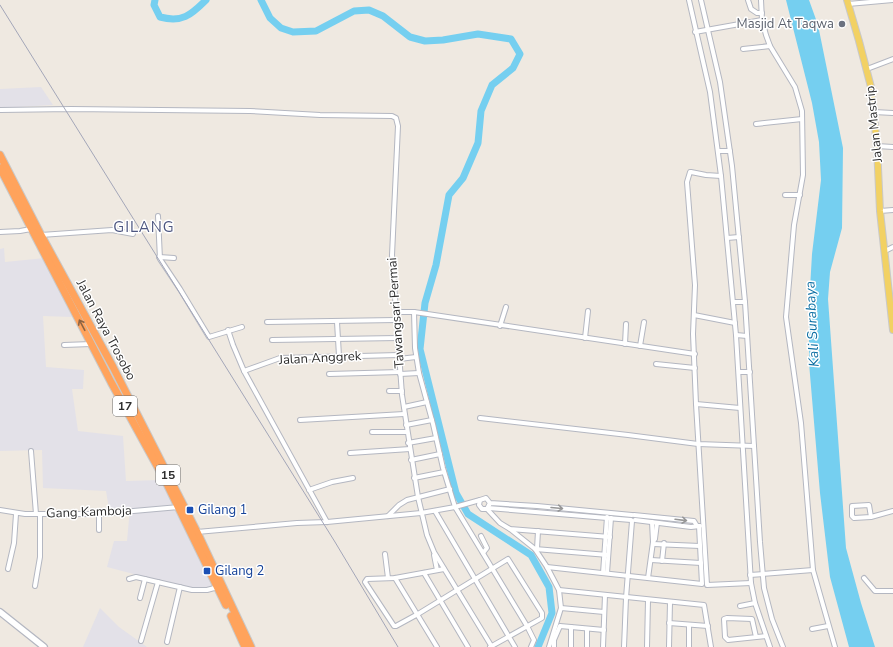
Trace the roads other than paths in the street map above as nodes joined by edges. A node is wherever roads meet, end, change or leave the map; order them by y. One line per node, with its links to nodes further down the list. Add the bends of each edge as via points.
1 (689, 0): 10 (street)
2 (701, 0): 9 (street)
3 (748, 0): 7 (street, via 751,9)
4 (761, 0): 7 (street)
5 (893, 0): 6 (street)
6 (848, 2): 14 (main road, Jalan Mastrip)
7 (762, 13): 8 (street)
8 (762, 20): 9 (street); 11 (street)
9 (707, 29): 10 (street); 23 (street, via 720,82)
10 (697, 32): 22 (street)
11 (770, 46): 12 (street); 18 (street, via 795,87 801,105)
12 (743, 49)
13 (893, 59): 14 (street)
14 (867, 70): 16 (main road, Jalan Mastrip)
15 (0, 110): 46 (street, Tawangsari Permai, via 250,110 396,118 398,126 392,254)
16 (874, 112): 17 (street); 20 (main road, Jalan Mastrip)
17 (893, 114)
18 (802, 119): 19 (street); 28 (street, via 803,170)
19 (756, 124)
20 (877, 146): 21 (street); 30 (main road, Jalan Mastrip)
21 (893, 146)
22 (719, 151): 23 (street); 26 (street)
23 (729, 151): 36 (street)
24 (0, 155): 35 (highway, Jalan Raya Trosobo / 17)
25 (0, 168): 32 (highway, Jalan Raya Trosobo / 17)
26 (721, 176): 37 (street); 48 (street, via 690,172 687,182)
27 (785, 195): 28 (street)
28 (800, 195): 164 (street, via 794,224 786,317 801,423)
29 (893, 210): 30 (street)
30 (880, 211): 39 (main road, Jalan Mastrip)
31 (158, 216): 40 (street)
32 (31, 229): 33 (street); 65 (highway, Jalan Raya Trosobo / 17, one-way to 32)
33 (0, 232)
34 (134, 234): 35 (street, via 112,230)
35 (41, 235): 69 (highway, Jalan Raya Trosobo / 17)
36 (738, 237): 37 (street); 43 (street)
37 (728, 238): 42 (street)
38 (893, 247): 39 (street)
39 (884, 251): 58 (main road, Jalan Mastrip)
40 (159, 257): 41 (street); 57 (street, via 209,337)
41 (174, 258)
42 (734, 302): 43 (street); 53 (street)
43 (744, 302): 60 (street)
44 (506, 307): 55 (street)
45 (588, 311): 62 (street)
46 (396, 312): 47 (street); 49 (street, Tawangsari Permai)
47 (416, 312): 55 (street); 74 (street)
48 (694, 315): 53 (street); 70 (street)
49 (396, 320): 51 (street); 61 (street, Tawangsari Permai)
50 (267, 322): 51 (street)
51 (337, 322): 63 (street)
52 (644, 322): 68 (street)
53 (735, 323): 59 (street)
54 (626, 324): 66 (street)
55 (500, 326): 62 (street)
56 (242, 327): 57 (street)
57 (228, 330): 79 (street)
58 (893, 330)
59 (737, 335): 60 (street); 80 (street)
60 (747, 336): 81 (street)
61 (398, 338): 63 (street); 73 (street, Tawangsari Permai)
62 (585, 338): 66 (street)
63 (338, 339): 64 (street); 71 (street)
64 (272, 340)
65 (92, 344): 67 (street); 72 (highway, Jalan Raya Trosobo / 17)
66 (625, 344): 68 (street)
67 (64, 345)
68 (640, 346): 70 (street)
69 (105, 352): 72 (highway); 75 (highway, Jalan Raya Trosobo / 17)
70 (695, 354): 78 (street)
71 (338, 356): 73 (street, Jalan Anggrek); 79 (street, Jalan Anggrek, via 277,358)
72 (98, 357): 77 (highway, Jalan Raya Trosobo / 17)
73 (399, 357): 74 (street, Jalan Anggrek); 82 (street, Tawangsari Permai)
74 (416, 357): 83 (street)
75 (110, 361): 77 (highway); 92 (highway, Jalan Raya Trosobo / 17)
76 (656, 364): 78 (street)
77 (103, 366): 120 (highway, Jalan Raya Trosobo / 17)
78 (695, 368): 88 (street)
79 (244, 371): 113 (street)
80 (740, 372): 81 (street); 90 (street)
81 (749, 372): 103 (street)
82 (400, 373): 83 (street); 84 (street); 85 (street, Tawangsari Permai)
83 (419, 373): 87 (street)
84 (329, 374)
85 (402, 390): 86 (street); 89 (street, Tawangsari Permai)
86 (389, 391)
87 (427, 402): 89 (street); 95 (street)
88 (696, 404): 90 (street); 101 (street)
89 (404, 407): 91 (street, Tawangsari Permai)
90 (740, 408): 102 (street)
91 (404, 414): 94 (street); 96 (street, Tawangsari Permai)
92 (139, 418): 145 (highway, Jalan Raya Trosobo / 15)
93 (480, 418): 101 (street)
94 (300, 420)
95 (432, 420): 96 (street); 99 (street)
96 (406, 425): 98 (street, Tawangsari Permai)
97 (372, 432): 98 (street)
98 (407, 432): 100 (street, Tawangsari Permai)
99 (436, 438): 100 (street); 107 (street)
100 (408, 443): 104 (street, Tawangsari Permai)
101 (698, 444): 102 (street); 141 (street)
102 (744, 446): 103 (street); 168 (street)
103 (754, 446): 167 (street)
104 (410, 449): 106 (street); 108 (street, Tawangsari Permai)
105 (31, 451): 129 (street)
106 (350, 453)
107 (440, 454): 108 (street); 109 (street)
108 (411, 460): 111 (street, Tawangsari Permai)
109 (444, 472): 111 (street); 112 (street)
110 (353, 478): 113 (street)
111 (414, 478): 114 (street, Tawangsari Permai)
112 (450, 489): 114 (street); 117 (street)
113 (309, 490): 137 (street)
114 (418, 497): 127 (street, Tawangsari Permai); 132 (street, via 402,503)
115 (480, 500): 116 (street); 118 (street, via 486,498); 121 (street)
116 (470, 503): 117 (street); 121 (street)
117 (457, 506): 124 (street); 153 (street)
118 (488, 506): 119 (street); 121 (street); 125 (street); 142 (street, via 500,523)
119 (537, 506): 123 (street, one-way to 123); 125 (street)
120 (179, 507): 130 (street, Gang Kamboja); 181 (highway, Jalan Raya Trosobo / 17)
121 (480, 507)
122 (0, 510): 128 (street, Gang Kamboja)
123 (583, 510): 131 (street); 135 (street)
124 (434, 511): 127 (street); 172 (street)
125 (537, 511): 131 (street)
126 (893, 511): 133 (street)
127 (421, 512): 132 (street); 152 (street, Tawangsari Permai)
128 (16, 514): 129 (street, Gang Kamboja); 161 (street, via 14,543)
129 (38, 514): 130 (street, Gang Kamboja); 179 (street, via 40,557)
130 (99, 514): 143 (street)
131 (583, 515): 134 (street)
132 (388, 516): 137 (street)
133 (871, 517): 133 (street, via 869,505 852,506 853,517)
134 (609, 518): 135 (street); 147 (street)
135 (633, 518): 136 (street); 138 (street); 169 (street)
136 (667, 518): 140 (street); 141 (street, one-way to 141, via 694,521)
137 (327, 522): 145 (street)
138 (652, 522): 139 (street); 148 (street)
139 (657, 523): 140 (street); 148 (street)
140 (666, 525): 141 (street)
141 (700, 526): 150 (street); 178 (street, via 707,584)
142 (510, 529): 144 (street); 151 (street)
143 (99, 530)
144 (538, 531): 147 (street); 151 (street)
145 (197, 532): 213 (highway, Jalan Raya Trosobo)
146 (481, 536): 153 (street, via 487,549)
147 (608, 537): 155 (street)
148 (653, 543): 149 (street); 156 (street)
149 (664, 543): 150 (street); 157 (street)
150 (700, 546): 158 (street)
151 (536, 549): 155 (street); 159 (street)
152 (434, 552): 162 (street); 163 (street)
153 (483, 553): 160 (street)
154 (385, 554): 170 (street)
155 (606, 555): 166 (street)
156 (651, 560): 157 (street); 173 (street)
157 (662, 561): 158 (street)
158 (701, 563): 173 (street, via 702,584)
159 (547, 567): 166 (street); 183 (street)
160 (492, 568): 172 (street); 199 (street); 199 (street, via 508,560 542,613 542,618)
161 (8, 569)
162 (444, 569): 163 (street); 182 (street)
163 (437, 570): 165 (street)
164 (813, 570): 167 (street); 201 (street)
165 (424, 573): 171 (street); 188 (street)
166 (605, 573): 169 (street)
167 (762, 574): 168 (street); 230 (street, via 768,604)
168 (751, 575): 178 (street)
169 (627, 576): 173 (street); 187 (street)
170 (388, 578): 171 (street); 196 (street, via 365,581 394,626)
171 (395, 578): 196 (street)
172 (475, 578): 182 (street); 206 (street)
173 (648, 578)
174 (864, 578): 184 (street, via 875,591)
175 (129, 580): 176 (street, via 136,577)
176 (145, 580): 177 (street); 186 (street)
177 (158, 582): 180 (street); 209 (street)
178 (751, 583): 191 (street)
179 (35, 586)
180 (180, 587): 181 (street, via 200,590); 210 (street)
181 (218, 587): 212 (highway, Jalan Raya Trosobo / 17)
182 (457, 590): 188 (street); 216 (street)
183 (559, 590): 185 (street); 193 (street)
184 (893, 591)
185 (604, 595): 187 (street); 195 (street)
186 (140, 598)
187 (626, 598): 189 (street); 224 (street)
188 (439, 600): 196 (street); 215 (street)
189 (648, 600): 190 (street); 225 (street)
190 (670, 602): 197 (street); 200 (street, via 704,605)
191 (755, 603): 192 (street); 207 (street)
192 (740, 606)
193 (561, 608): 195 (street); 219 (street)
194 (0, 612): 211 (street)
195 (604, 612): 205 (street)
196 (418, 614): 214 (street)
197 (669, 624): 198 (street); 226 (street)
198 (689, 625): 200 (street); 227 (street)
199 (527, 626): 206 (street); 218 (street, via 534,640)
200 (708, 626): 228 (street)
201 (828, 626): 204 (street); 231 (street)
202 (571, 628): 203 (street); 220 (street, via 560,626); 221 (street)
203 (587, 629): 205 (street); 222 (street)
204 (812, 629)
205 (604, 630): 223 (street)
206 (509, 636): 216 (street); 217 (street)
207 (766, 636): 208 (street); 229 (street)
208 (756, 638): 208 (street, via 728,640 725,637 724,619 752,619)
209 (141, 641)
210 (167, 642)
211 (44, 647)
212 (245, 647)
213 (251, 647)
214 (437, 647)
215 (468, 647)
216 (491, 647)
217 (515, 647)
218 (531, 647)
219 (549, 647)
220 (554, 647)
221 (571, 647)
222 (587, 647)
223 (603, 647)
224 (624, 647)
225 (647, 647)
226 (669, 647)
227 (689, 647)
228 (711, 647)
229 (770, 647)
230 (783, 647)
231 (835, 647)

